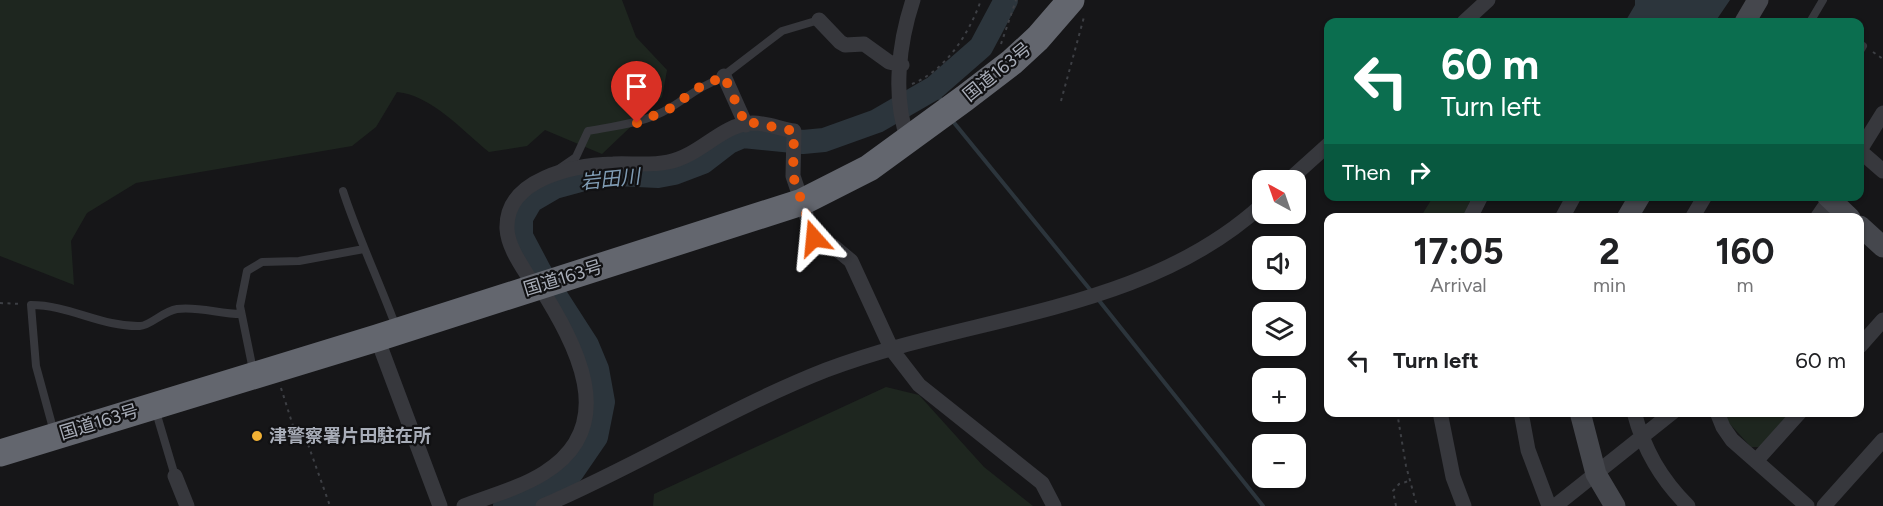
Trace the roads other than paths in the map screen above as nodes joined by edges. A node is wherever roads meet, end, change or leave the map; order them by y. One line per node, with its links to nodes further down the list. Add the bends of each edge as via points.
1 (913, 0): 10 (street, via 904,33)
2 (1488, 0): 6 (street)
3 (1758, 0): 7 (street)
4 (1823, 0): 8 (lane)
5 (1078, 6): 14 (highway, 国道163号, via 1002,70)
6 (1468, 18)
7 (1747, 18)
8 (1812, 18)
9 (819, 20): 10 (street, via 845,45 864,44 890,62); 11 (lane, via 782,31)
10 (902, 65): 14 (street, via 898,90)
11 (724, 76): 13 (street); 20 (lane, via 708,81 669,109 637,123 588,131 576,157)
12 (1883, 113): 15 (street)
13 (746, 125): 20 (street, via 727,130 698,152 669,162 610,164); 23 (street, via 794,131 793,176)
14 (905, 129): 23 (highway, 国道163号, via 869,168)
15 (1864, 144)
16 (1324, 148): 18 (street)
17 (1864, 154): 19 (street)
18 (1299, 170)
19 (1883, 171)
20 (551, 176): 29 (street, via 519,196 508,222 509,238)
21 (343, 190): 28 (lane)
22 (1833, 201): 25 (street)
23 (802, 202): 29 (highway, 国道163号); 34 (street, via 821,248 833,246 850,261)
24 (1252, 213): 34 (street, via 1218,240 1162,270 1086,297)
25 (1845, 213)
26 (1864, 230): 27 (street)
27 (1883, 247)
28 (364, 249): 30 (lane, via 299,261 262,262 247,271); 32 (lane, via 380,282)
29 (543, 284): 32 (highway, 国道163号); 53 (street, via 583,374 587,400 583,429 569,453 546,472)
30 (242, 314): 35 (lane); 44 (lane, via 178,308 140,326 92,320 65,308 31,305 36,366)
31 (1883, 321): 33 (street)
32 (387, 335): 35 (highway, 国道163号); 52 (street)
33 (1864, 342)
34 (892, 350): 54 (street, via 801,381); 55 (street, via 919,385 1042,483)
35 (265, 371): 36 (highway, 国道163号)
36 (154, 406): 44 (highway, 国道163号); 50 (lane)
37 (1441, 417): 56 (street, via 1453,477)
38 (1522, 417): 57 (street, via 1528,450)
39 (1581, 417): 49 (street)
40 (1635, 417): 45 (street)
41 (1667, 417): 45 (street)
42 (1720, 417): 48 (street, via 1732,440)
43 (1795, 417): 48 (street)
44 (55, 436): 47 (highway, 国道163号)
45 (1641, 439): 49 (street); 60 (street, via 1656,469)
46 (1883, 440): 62 (street)
47 (0, 453)
48 (1756, 460): 61 (street)
49 (1596, 474): 58 (street); 59 (street)
50 (175, 476): 51 (street)
51 (187, 506)
52 (440, 506)
53 (464, 506)
54 (543, 506)
55 (1054, 506)
56 (1464, 506)
57 (1549, 506)
58 (1555, 506)
59 (1615, 506)
60 (1688, 506)
61 (1807, 506)
62 (1824, 506)

